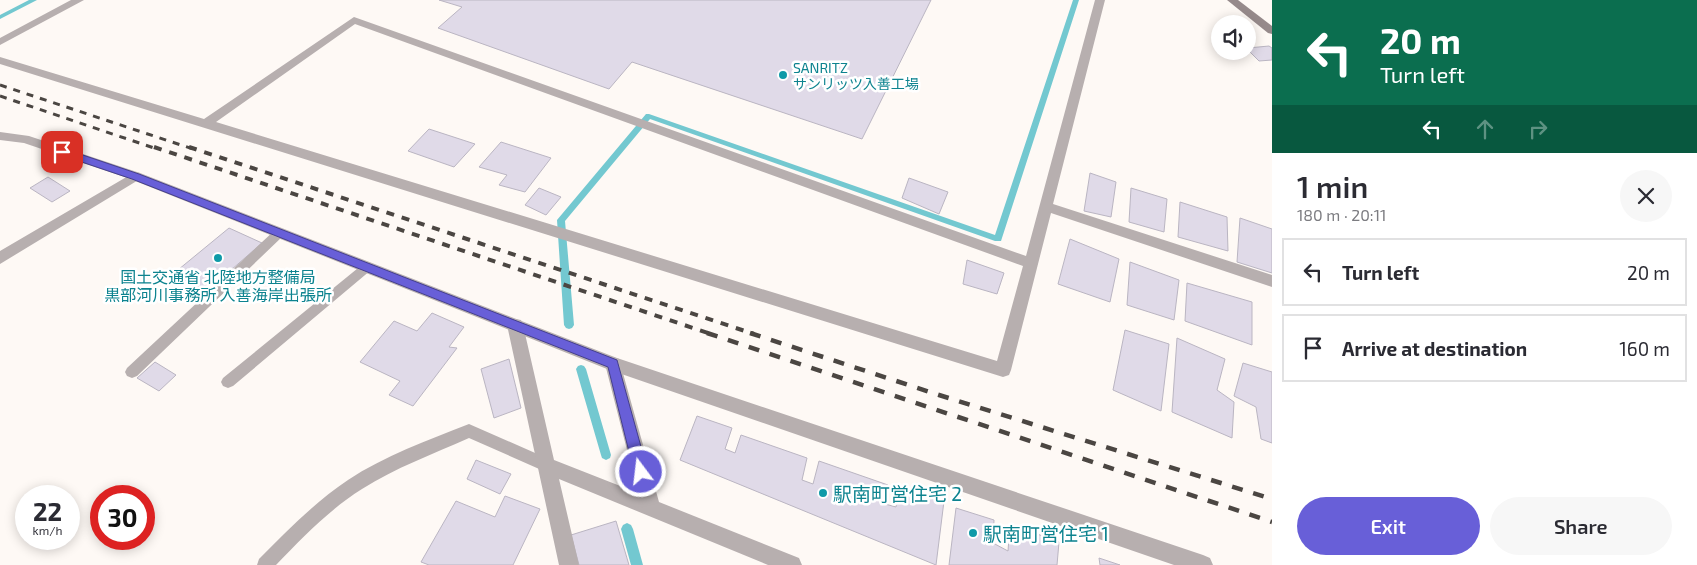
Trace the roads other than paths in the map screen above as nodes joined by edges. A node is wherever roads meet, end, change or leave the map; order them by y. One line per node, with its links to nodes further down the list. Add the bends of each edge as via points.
1 (79, 0): 5 (street)
2 (1100, 0): 10 (street)
3 (1232, 0): 4 (main road)
4 (1272, 31)
5 (0, 42)
6 (0, 60): 7 (street)
7 (205, 124): 13 (street, via 354,20); 13 (street, via 1002,370)
8 (0, 136): 9 (street, via 25,139)
9 (135, 176): 11 (street); 12 (street)
10 (1047, 207): 13 (street); 15 (street)
11 (279, 233): 14 (street); 18 (lane)
12 (0, 258)
13 (1032, 264)
14 (367, 267): 16 (street); 19 (lane)
15 (1272, 281)
16 (515, 325): 17 (street); 20 (street)
17 (613, 364): 21 (street); 25 (street)
18 (132, 372)
19 (228, 382)
20 (546, 465): 21 (street); 22 (lane, via 469,431 377,473 342,493); 23 (street)
21 (651, 508): 24 (street)
22 (265, 565)
23 (569, 565)
24 (792, 565)
25 (1203, 565)

